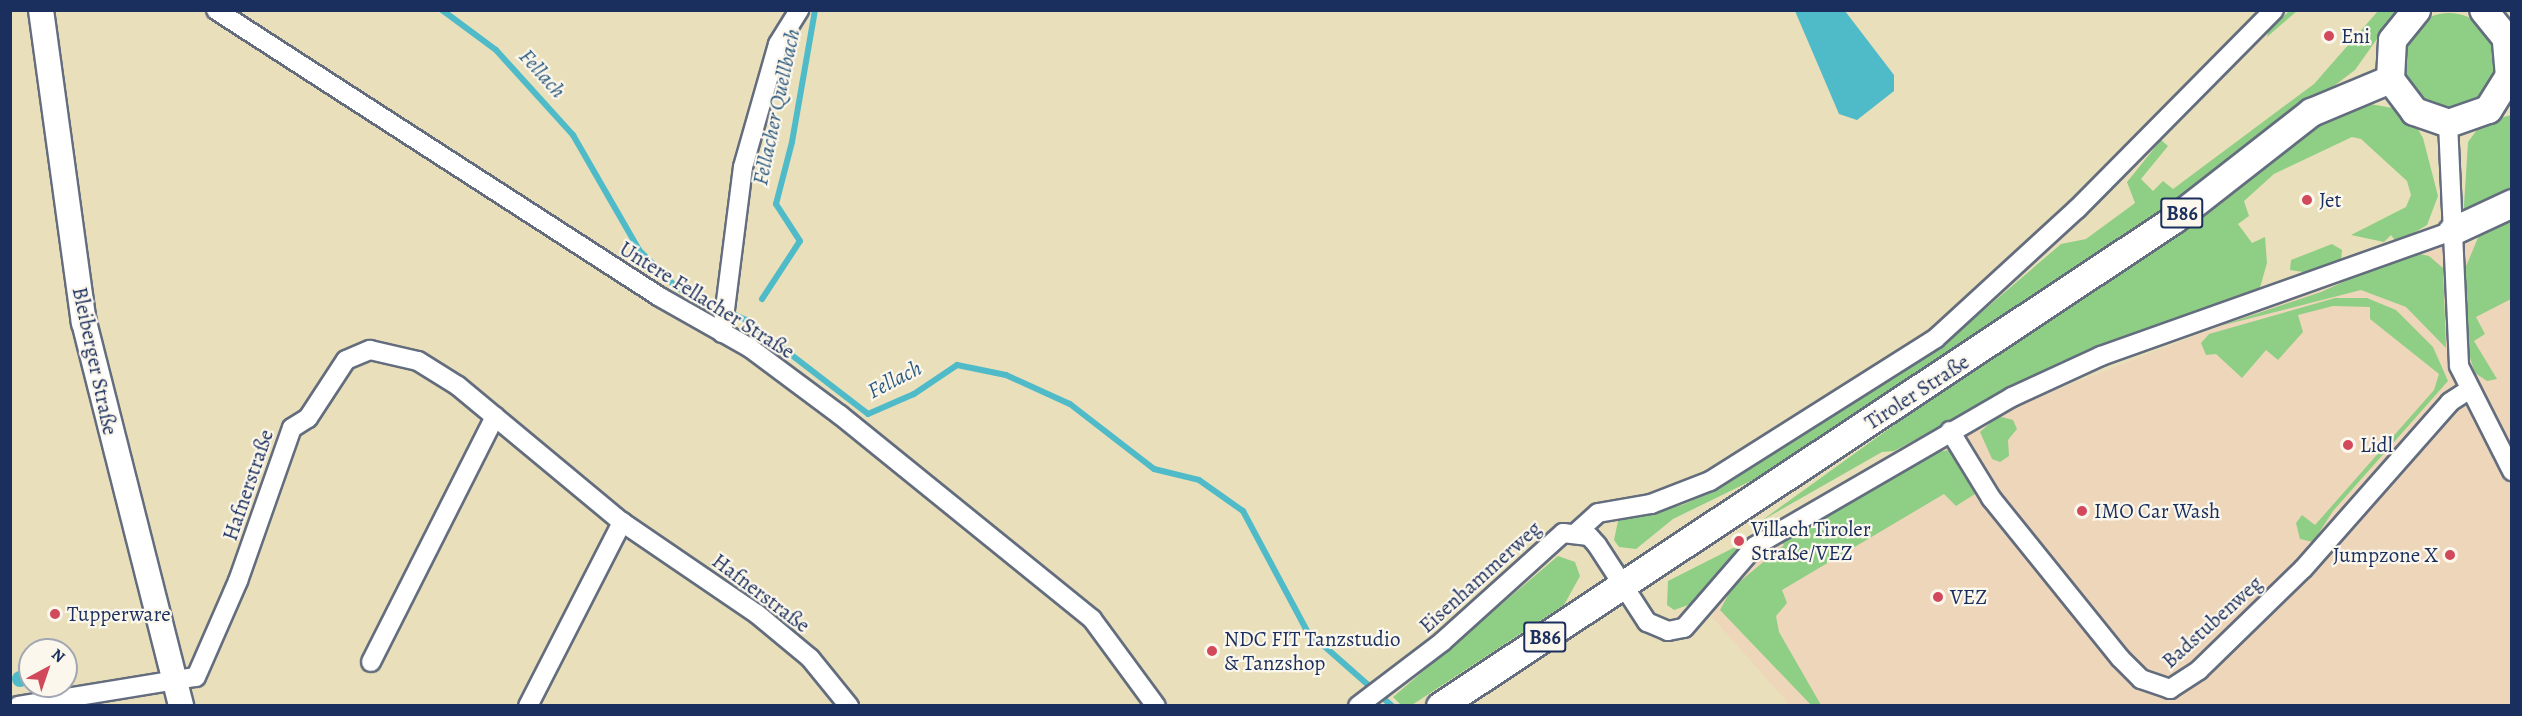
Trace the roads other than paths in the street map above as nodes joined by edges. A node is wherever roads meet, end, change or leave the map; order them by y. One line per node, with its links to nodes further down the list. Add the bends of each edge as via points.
1 (41, 10): 21 (main road, Bleiberger Straße, via 84,322)
2 (216, 10): 12 (street, Untere Fellacher Straße)
3 (799, 10): 12 (street, via 778,44 743,167)
4 (2274, 10): 18 (street, via 2077,209 1936,338 1710,480 1651,504 1598,513)
5 (2416, 10): 7 (main road, via 2392,40)
6 (2498, 19): 8 (main road, via 2510,53)
7 (2390, 79): 9 (main road, via 2414,111); 19 (main road, Tiroler Straße / B86, via 2311,112 2174,219)
8 (2508, 89): 9 (main road, via 2488,109)
9 (2448, 123): 11 (street)
10 (2511, 203): 11 (main road)
11 (2452, 231): 13 (street, via 2459,366); 15 (street, via 2101,356)
12 (724, 317): 26 (street, Untere Fellacher Straße, via 1092,619)
13 (2470, 389): 15 (street, Badstubenweg, via 2450,402 2303,569 2199,670 2170,689 2141,679 2120,658 1991,498); 16 (street)
14 (495, 417): 17 (street, Hafnerstraße); 20 (street); 21 (street, Hafnerstraße, via 418,361 385,350 356,353 346,360 308,418 292,428 208,659 196,677)
15 (1950, 431): 19 (street, via 1755,546 1684,628 1668,631 1647,622)
16 (2511, 471)
17 (622, 522): 24 (street); 25 (street, Hafnerstraße, via 757,614 810,658)
18 (1577, 532): 19 (street, Eisenhammerweg, via 1597,545); 27 (street, Eisenhammerweg, via 1563,533 1539,550 1386,686)
19 (1620, 587): 28 (main road, Tiroler Straße / B86)
20 (371, 662)
21 (175, 681): 22 (street, Hafnerstraße); 23 (main road, Bleiberger Straße)
22 (18, 705)
23 (181, 705)
24 (528, 705)
25 (849, 705)
26 (1156, 705)
27 (1358, 705)
28 (1440, 705)

